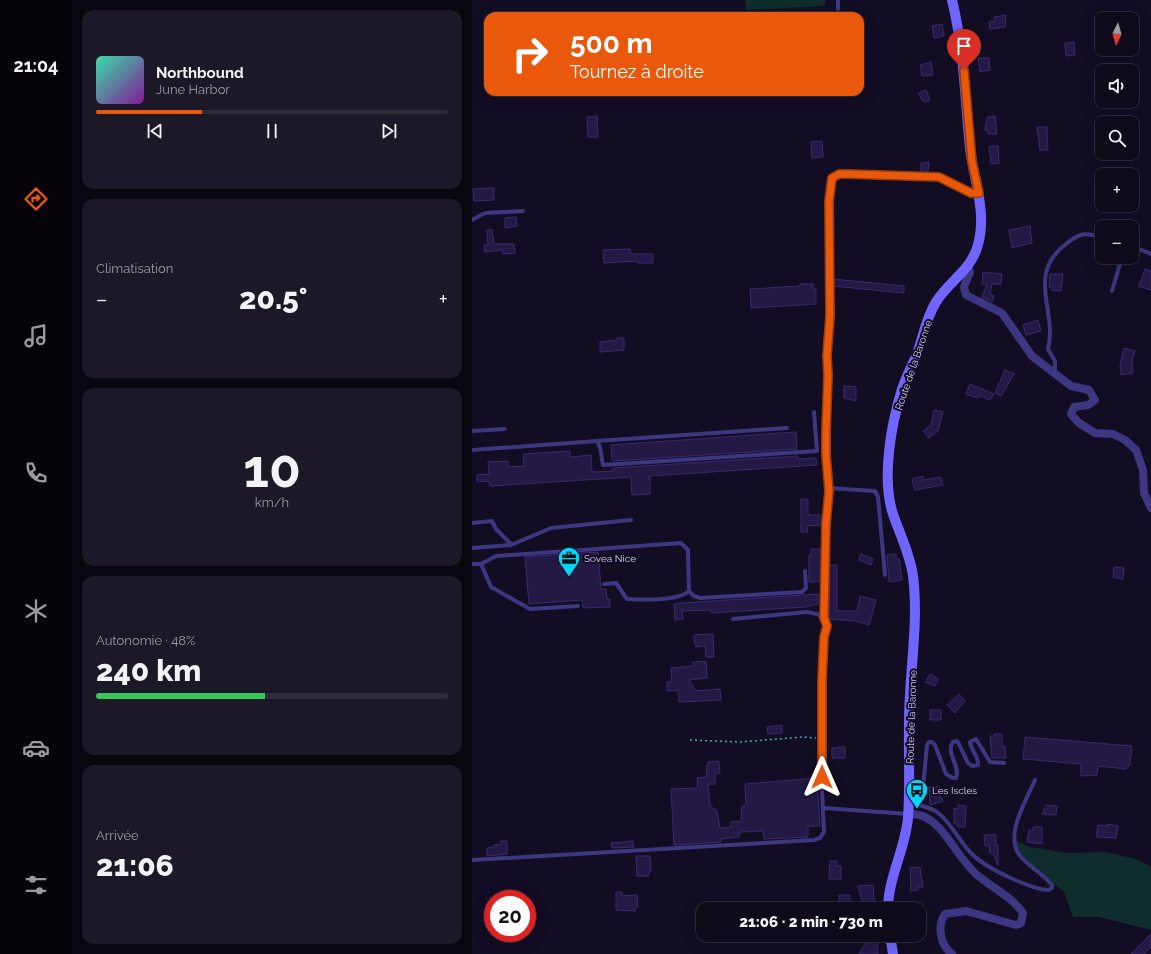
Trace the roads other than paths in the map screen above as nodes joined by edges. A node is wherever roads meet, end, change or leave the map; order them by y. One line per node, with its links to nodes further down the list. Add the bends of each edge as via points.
1 (838, 0): 3 (lane)
2 (952, 0): 4 (main road, Route de la Baronne, via 961,44 972,162)
3 (838, 9)
4 (979, 193): 11 (main road, Route de la Baronne, via 980,232 977,249); 20 (lane, via 971,193 939,177 839,174 832,178 829,201 830,316 826,441)
5 (523, 211): 6 (lane, via 485,213)
6 (472, 220)
7 (1095, 235): 13 (lane, via 1078,234 1060,248 1047,264 1044,292 1051,337 1048,349 1055,361)
8 (1139, 249): 9 (lane)
9 (1151, 254)
10 (1120, 264): 12 (lane)
11 (968, 266): 13 (street, via 970,272 964,287 966,295 1006,316 1032,356); 38 (main road, Route de la Baronne, via 931,310 902,389 889,452 889,494 892,510 911,561 913,578 915,628 910,694)
12 (1112, 291)
13 (1055, 374): 21 (street, via 1071,386 1089,390 1095,400 1088,405 1074,407 1071,414 1079,423 1095,433 1114,434 1136,450 1143,470 1144,493)
14 (814, 412): 18 (lane, via 817,451 603,465)
15 (787, 428): 18 (lane)
16 (505, 429): 17 (lane)
17 (472, 431)
18 (597, 441): 19 (lane)
19 (472, 450)
20 (829, 488): 29 (lane, via 875,491 878,497); 33 (lane)
21 (1151, 508)
22 (631, 520): 24 (lane, via 550,528)
23 (472, 522): 24 (lane, via 492,521 496,529)
24 (511, 544): 25 (lane)
25 (472, 548)
26 (472, 564): 27 (lane)
27 (481, 564): 31 (lane, via 496,556 681,543 688,550); 32 (lane, via 491,587 530,609)
28 (806, 571): 31 (lane, via 806,588 802,592 700,598)
29 (885, 576)
30 (604, 584): 31 (lane, via 616,583 627,599 636,600 675,597)
31 (689, 591)
32 (578, 606)
33 (824, 618): 34 (lane, via 807,612); 37 (lane, via 827,626 822,680)
34 (732, 619)
35 (1004, 763): 38 (lane, via 990,762 976,739 970,742 970,745 978,765 972,766 957,741 953,742 950,748 957,772 956,778 949,777 935,745 930,742 922,798)
36 (1035, 780): 38 (lane, via 1018,821 1014,843 1022,858 1045,876 1052,885 1048,890 1022,884 982,862 972,855 949,823 936,811)
37 (824, 808): 38 (lane); 39 (lane, via 824,832 820,838 814,840)
38 (912, 808): 40 (main road, Route de la Baronne); 43 (street, via 927,818 945,836 976,874 995,887 1023,913 1021,924 1016,925 966,911 945,914 941,920 941,938 948,952)
39 (472, 860)
40 (889, 902)
41 (891, 942): 42 (main road)
42 (893, 954)
43 (952, 954)

